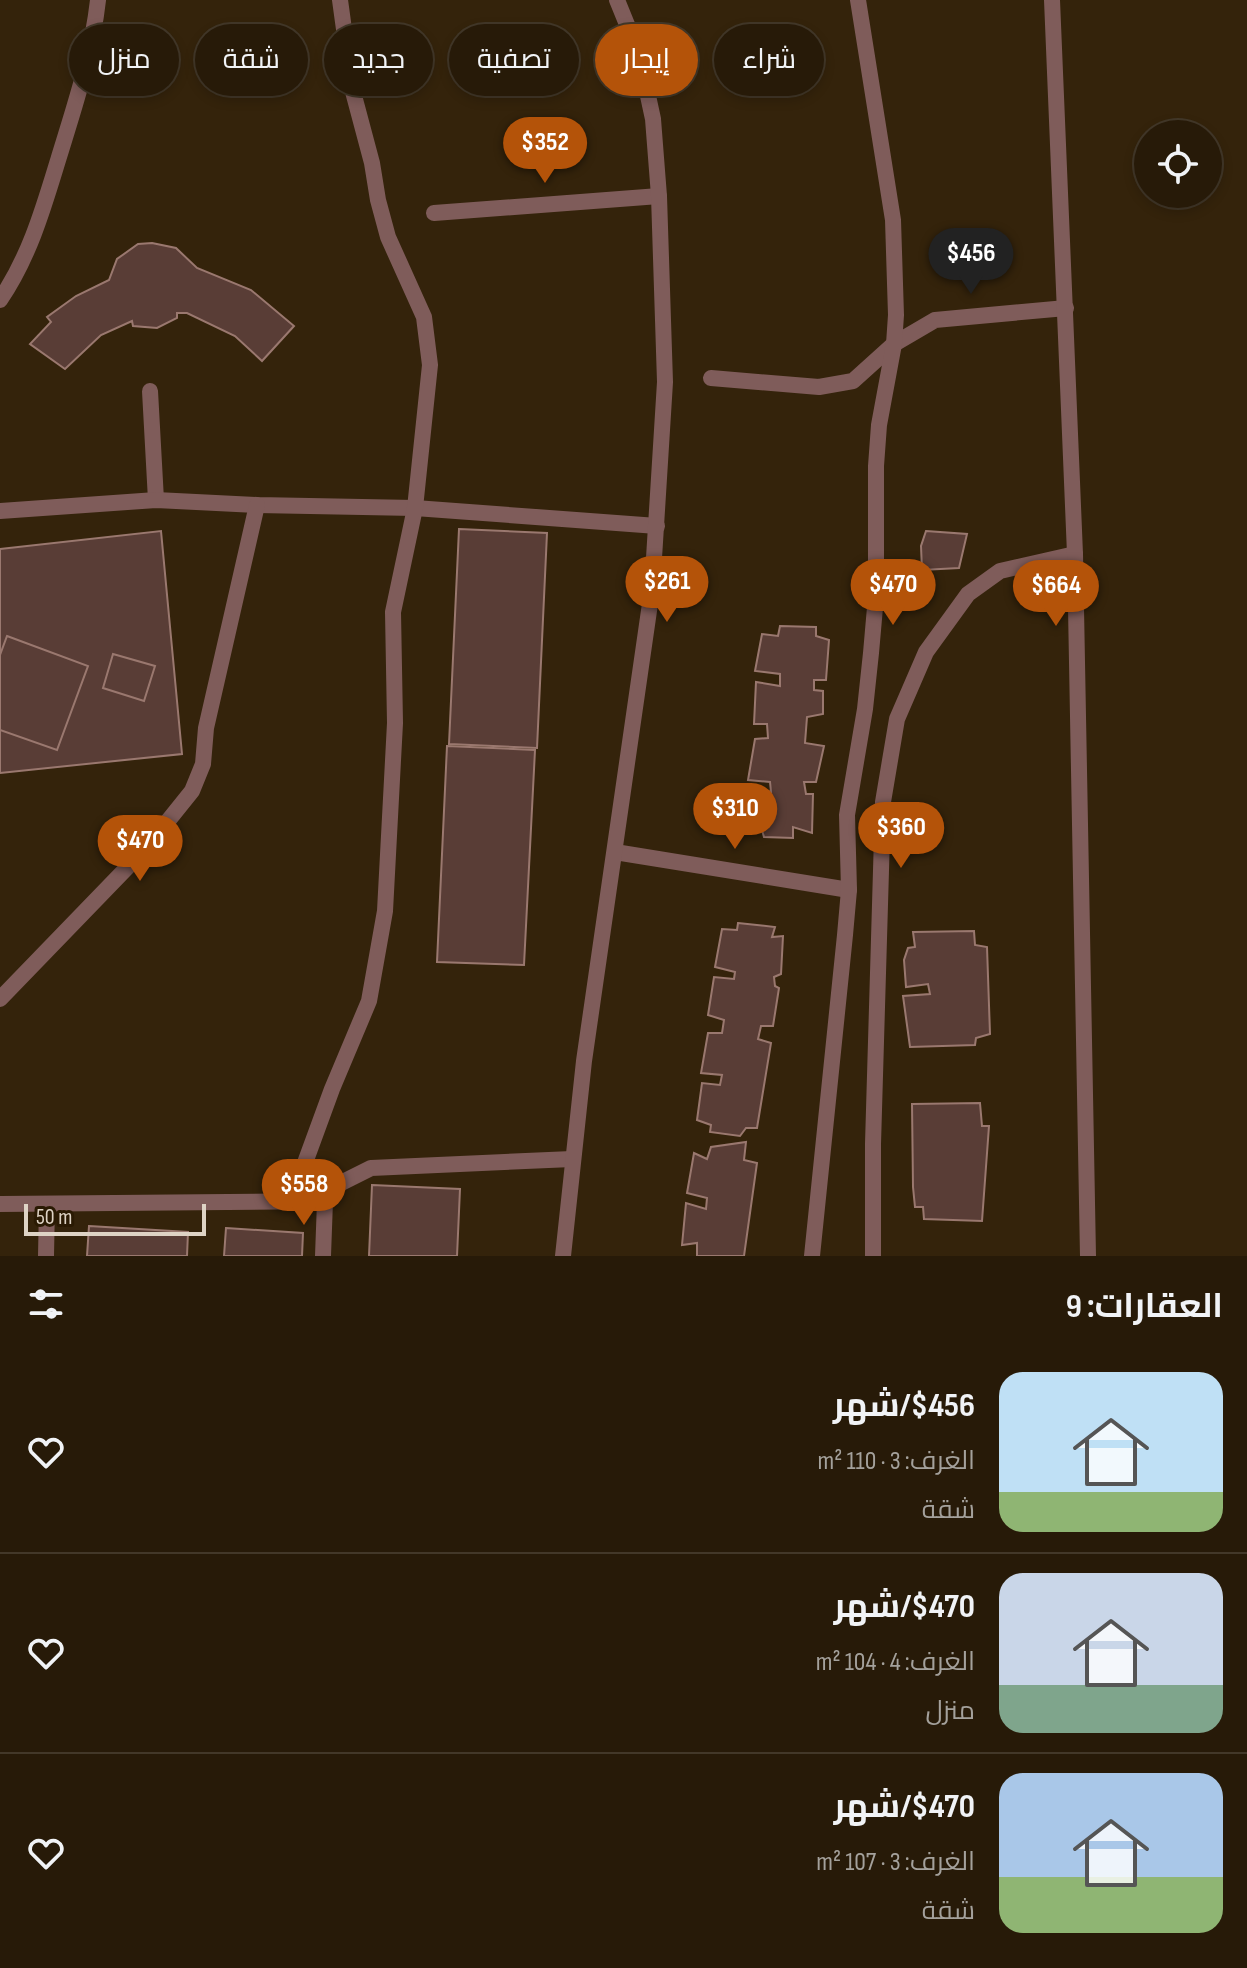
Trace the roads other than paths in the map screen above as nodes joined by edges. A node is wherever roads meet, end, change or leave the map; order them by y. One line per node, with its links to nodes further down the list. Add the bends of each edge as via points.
1 (98, 0): 8 (street, via 84,75 38,226)
2 (340, 0): 15 (street, via 352,88 378,200 429,340 429,390)
3 (617, 0): 6 (street, via 639,54 653,119)
4 (858, 0): 10 (street, via 893,220)
5 (1052, 0): 9 (street)
6 (659, 196): 7 (street); 17 (street, via 665,382)
7 (434, 213)
8 (0, 300)
9 (1066, 308): 10 (street, via 935,320); 18 (street)
10 (894, 344): 11 (street, via 853,381 819,387); 20 (street, via 878,439 876,596 865,709 847,815)
11 (711, 378)
12 (150, 391): 13 (street)
13 (156, 500): 14 (street); 16 (street)
14 (257, 505): 15 (street); 21 (street, via 206,728 203,764 192,791 147,847)
15 (415, 508): 17 (street); 23 (street, via 393,612 395,723 383,926 369,1001)
16 (0, 511)
17 (657, 526): 19 (street)
18 (1075, 554): 31 (street, via 1000,571 968,594 926,652 897,719 883,802); 32 (street)
19 (615, 852): 20 (street); 22 (street)
20 (849, 890): 30 (street)
21 (0, 999)
22 (572, 1159): 24 (street, via 371,1168 337,1185); 29 (street)
23 (291, 1201): 24 (street); 26 (street)
24 (325, 1201): 28 (street)
25 (0, 1204): 26 (street)
26 (47, 1205): 27 (street)
27 (46, 1256)
28 (323, 1256)
29 (563, 1256)
30 (812, 1256)
31 (873, 1256)
32 (1088, 1256)

